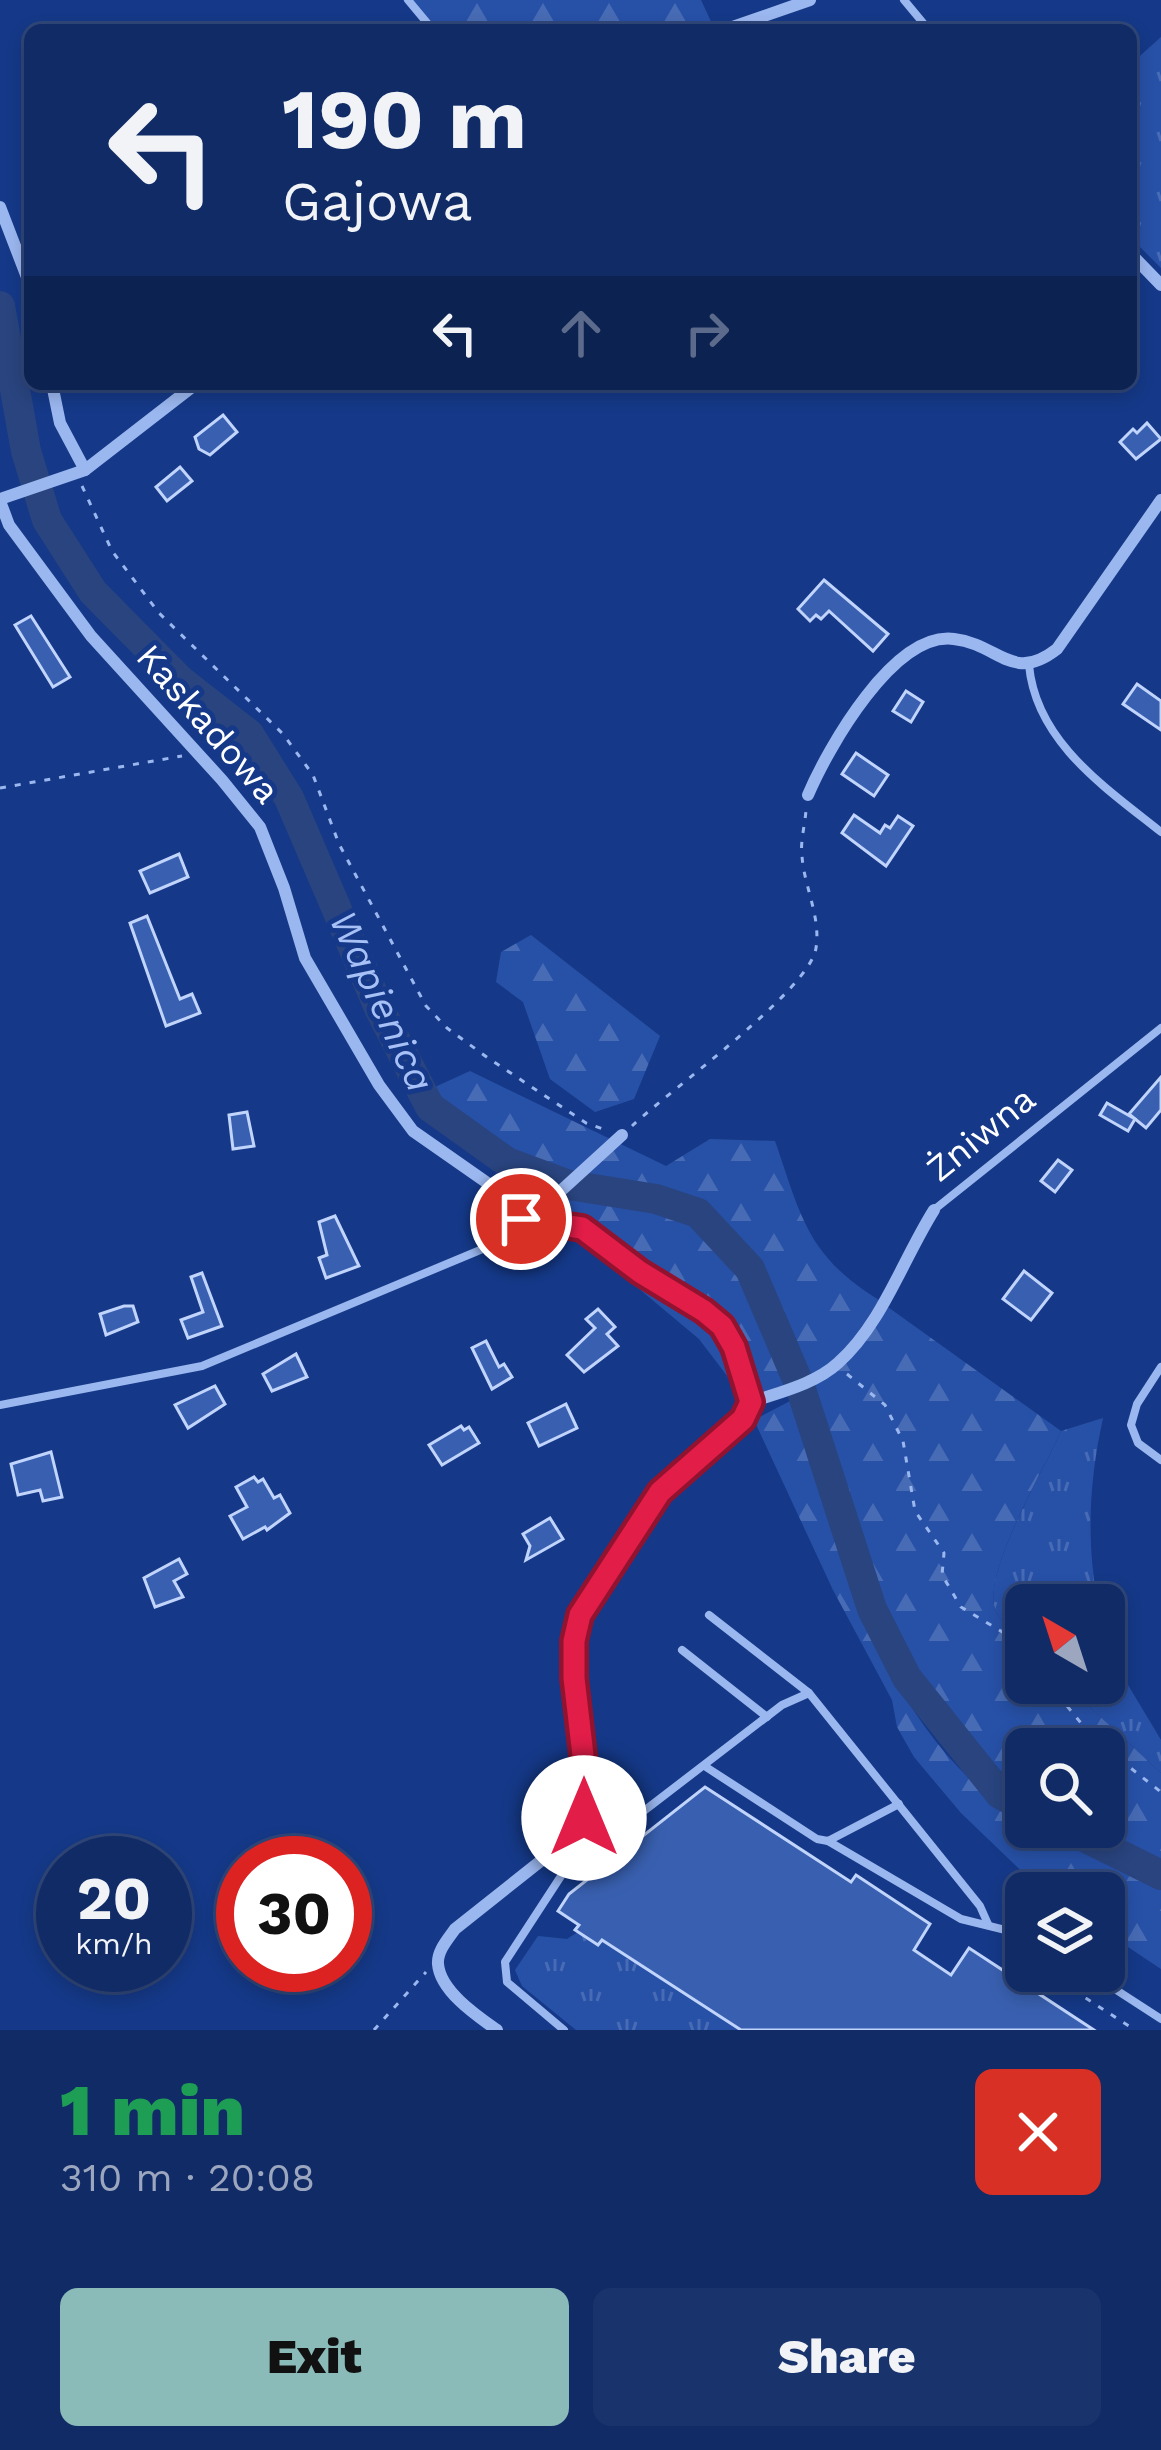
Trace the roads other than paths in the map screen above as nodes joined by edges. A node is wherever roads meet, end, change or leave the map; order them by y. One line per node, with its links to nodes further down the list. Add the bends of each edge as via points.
1 (408, 0): 4 (lane)
2 (810, 0): 5 (street)
3 (904, 0): 6 (lane)
4 (428, 24)
5 (741, 24)
6 (924, 24)
7 (0, 207): 9 (street)
8 (1137, 260): 10 (street)
9 (24, 269)
10 (1161, 284)
11 (53, 390): 13 (street)
12 (188, 390): 13 (street)
13 (75, 473): 14 (street)
14 (0, 500): 22 (street, Kaskadowa, via 8,525 91,636 260,827 305,958 379,1085 413,1131 509,1198)
15 (1161, 500): 16 (street, via 1057,650)
16 (1029, 665): 17 (street, via 955,638 926,641 872,691); 18 (lane, via 1031,688 1071,757)
17 (808, 795)
18 (1161, 832)
19 (1161, 1028): 21 (lane, Żniwna)
20 (622, 1135): 22 (street)
21 (934, 1210): 24 (street, Żniwna, via 860,1340 832,1368)
22 (521, 1219): 24 (street, via 582,1228 704,1311 734,1347); 25 (lane, via 497,1243 202,1366)
23 (1161, 1367): 26 (lane, via 1131,1425 1138,1443)
24 (751, 1402): 38 (street, via 743,1419 660,1492 580,1615 574,1678 584,1818 442,1947 444,1981)
25 (0, 1406)
26 (1161, 1460)
27 (709, 1615): 29 (lane)
28 (682, 1650): 30 (lane)
29 (809, 1693): 30 (lane); 32 (lane)
30 (766, 1717): 31 (lane)
31 (706, 1767): 33 (lane); 39 (lane, via 563,1874 505,1962 507,1982)
32 (899, 1804): 33 (lane); 34 (lane)
33 (828, 1841): 34 (lane, via 961,1919)
34 (988, 1924): 35 (lane)
35 (1005, 1929)
36 (1119, 1992): 37 (lane)
37 (1161, 2019)
38 (496, 2030)
39 (564, 2030)

